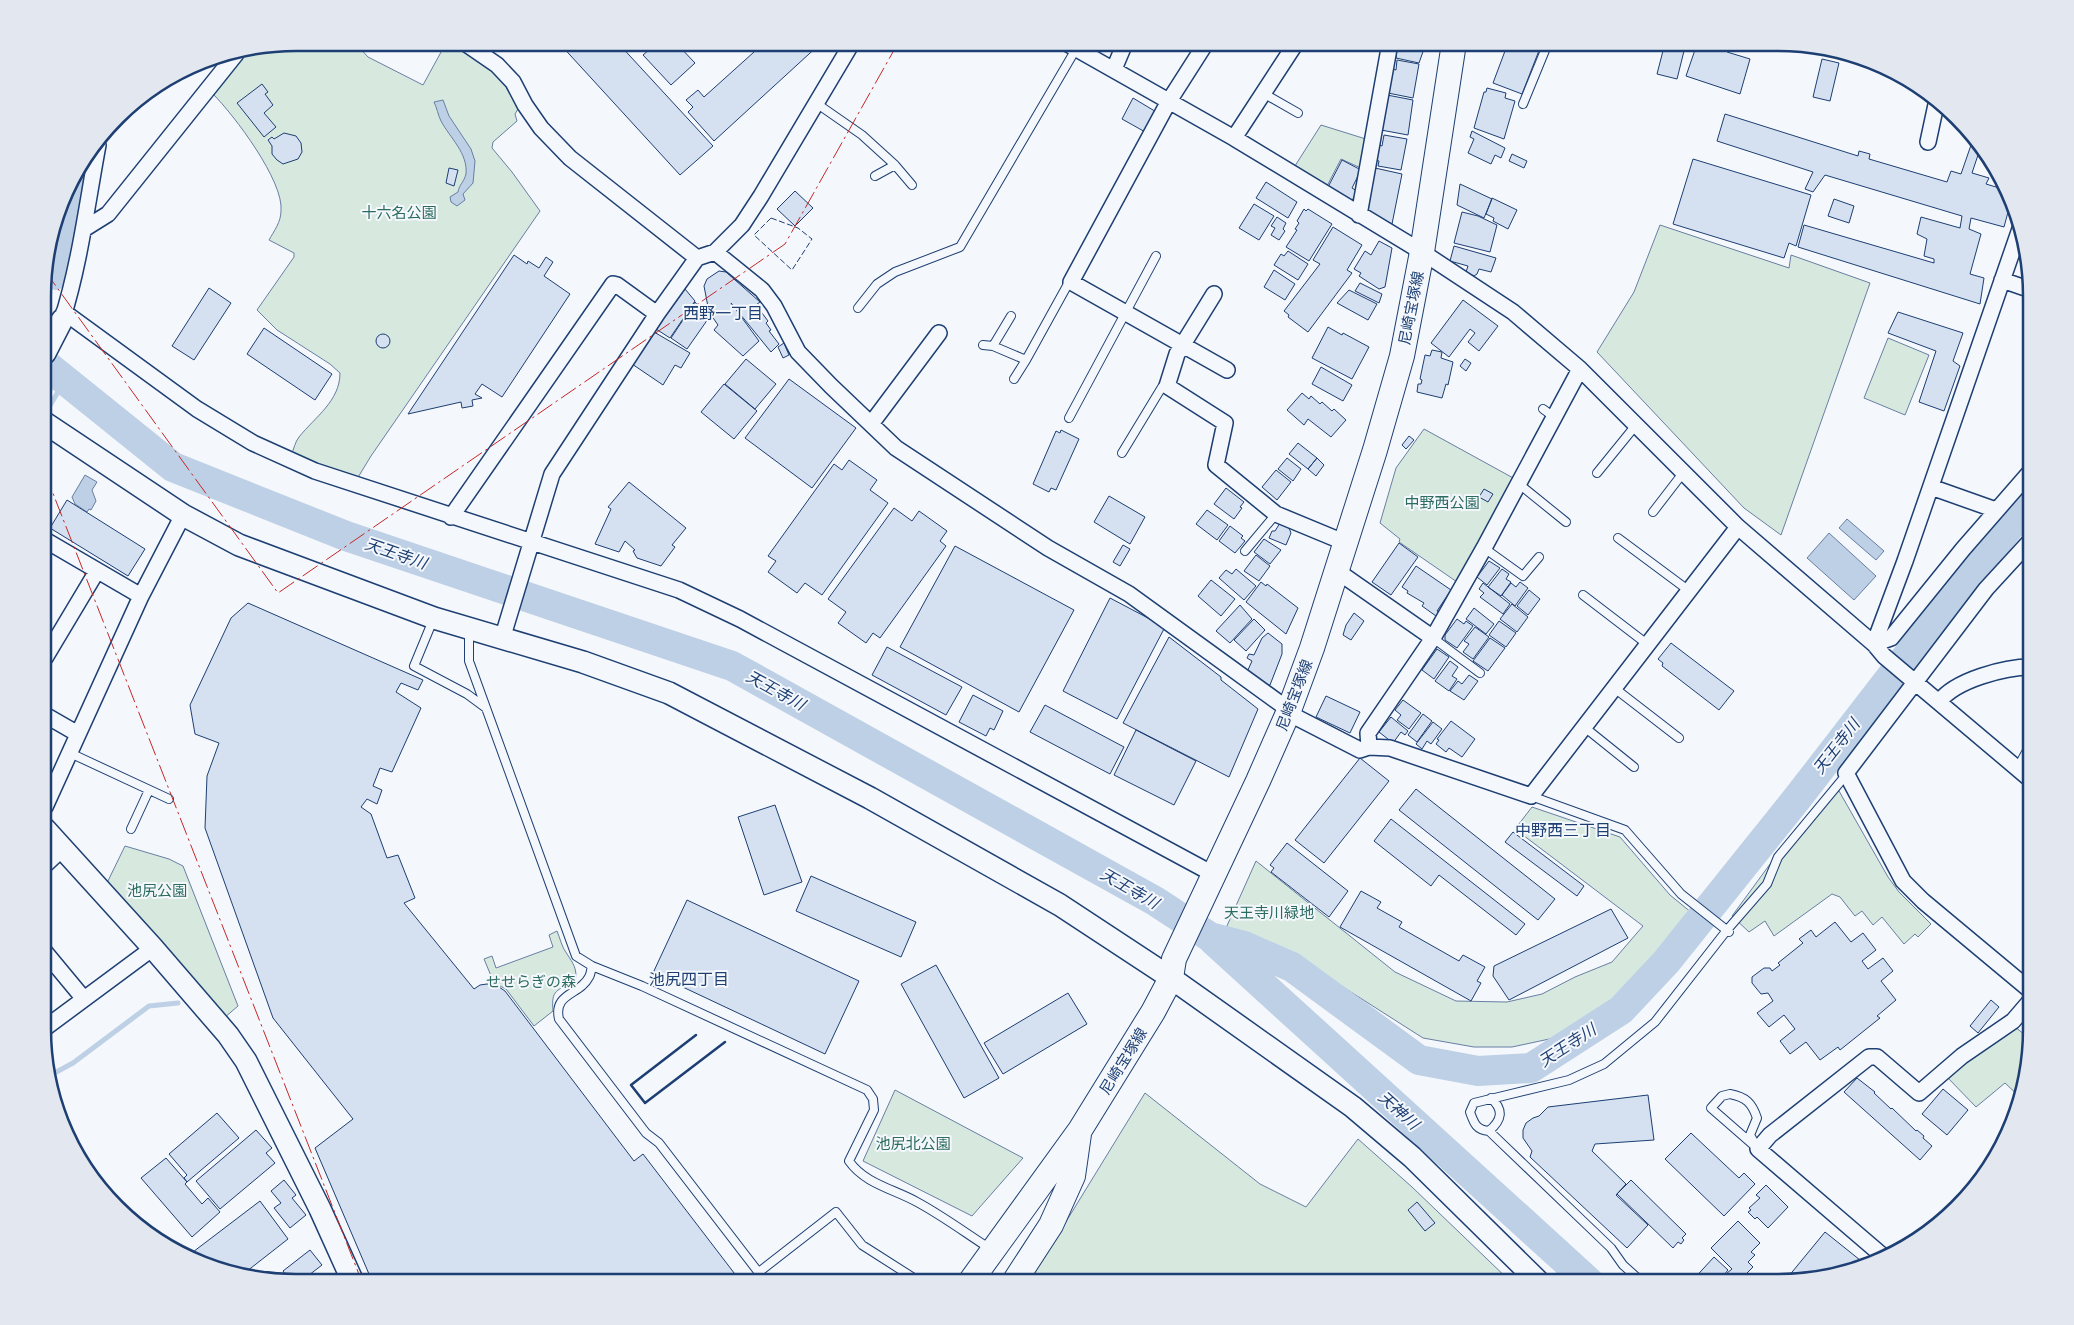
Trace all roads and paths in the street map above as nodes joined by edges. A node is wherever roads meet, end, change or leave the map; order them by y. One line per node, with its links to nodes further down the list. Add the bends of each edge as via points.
1 (477, 51): 31 (street, via 513,82 540,128 570,158)
2 (847, 51): 14 (street)
3 (1068, 51): 36 (lane, via 960,246 895,272 877,284)
4 (1080, 51): 12 (street)
5 (1121, 51): 12 (street)
6 (1201, 51): 15 (street)
7 (1290, 51): 13 (street)
8 (1388, 51): 25 (street)
9 (1453, 51): 29 (main road, 尼崎宝塚線)
10 (1544, 51): 16 (lane)
11 (231, 60): 26 (street, via 108,214)
12 (1114, 69): 15 (street)
13 (1263, 93): 18 (lane); 19 (street)
14 (816, 102): 22 (lane, via 862,135); 28 (street, via 746,218)
15 (1170, 102): 19 (street); 33 (street)
16 (1523, 104)
17 (1935, 109): 20 (street)
18 (1298, 113)
19 (1234, 138): 25 (street)
20 (1928, 142)
21 (96, 154): 26 (street)
22 (895, 166): 23 (lane); 24 (lane)
23 (875, 176)
24 (912, 185)
25 (1359, 215): 29 (street)
26 (84, 229): 39 (street)
27 (2016, 240): 32 (street)
28 (715, 252): 31 (street); 52 (street, via 762,290 798,352)
29 (1422, 252): 47 (street, via 1513,312); 69 (main road, 尼崎宝塚線, via 1402,356)
30 (1156, 256): 37 (lane)
31 (697, 258): 38 (street)
32 (2002, 280): 34 (street); 60 (street)
33 (1071, 282): 37 (street); 46 (lane)
34 (2022, 287)
35 (1214, 294): 45 (street)
36 (858, 308)
37 (1126, 313): 45 (street); 51 (lane)
38 (657, 314): 65 (street, via 613,284); 71 (street, via 552,474)
39 (63, 316): 42 (street); 65 (street, via 197,409 253,443 315,471)
40 (1010, 316): 44 (lane)
41 (939, 333): 52 (street, via 932,349)
42 (51, 341)
43 (983, 345): 44 (lane)
44 (994, 346): 46 (lane)
45 (1183, 346): 48 (street); 50 (street)
46 (1026, 360): 49 (lane)
47 (1580, 369): 53 (street); 59 (street, via 1549,413)
48 (1227, 370)
49 (1014, 379)
50 (1166, 386): 55 (lane, via 1162,387); 63 (street, via 1225,423 1216,465)
51 (1069, 418)
52 (871, 424): 94 (street, via 896,448 1048,548 1129,594)
53 (1636, 425): 56 (street); 57 (lane)
54 (51, 426): 64 (street)
55 (1122, 453)
56 (1683, 472): 62 (lane); 67 (street)
57 (1597, 473)
58 (2023, 480): 61 (street)
59 (1518, 484): 66 (lane); 72 (street)
60 (1931, 487): 61 (street); 87 (street)
61 (1996, 510): 87 (street)
62 (1653, 512)
63 (1276, 514): 69 (street); 74 (lane)
64 (184, 515): 80 (street); 81 (street, via 239,545)
65 (451, 517): 71 (street)
66 (1566, 522)
67 (1738, 527): 78 (street); 87 (street)
68 (1618, 538): 78 (lane)
69 (1346, 543): 77 (main road, 尼崎宝塚線)
70 (51, 544): 76 (street)
71 (531, 544): 83 (street); 114 (street, via 679,590 740,619)
72 (1484, 548): 75 (lane, via 1523,576); 84 (street)
73 (2023, 549): 90 (street)
74 (1245, 551)
75 (1539, 557)
76 (97, 571): 80 (street); 86 (street)
77 (1337, 571): 84 (street); 94 (main road, 尼崎宝塚線)
78 (1688, 590): 85 (street)
79 (1583, 595): 85 (lane)
80 (141, 596): 97 (street)
81 (434, 618): 82 (street); 93 (lane, via 414,666 467,694)
82 (469, 629): 83 (street); 93 (lane, via 469,661)
83 (504, 633): 119 (street, via 669,693 870,798)
84 (1433, 638): 89 (lane); 99 (street, via 1368,733)
85 (1647, 644): 91 (street)
86 (51, 648)
87 (1879, 650): 90 (street)
88 (2023, 668): 92 (street, via 1963,683 1945,694)
89 (1480, 673)
90 (1913, 680): 92 (street); 104 (street)
91 (1613, 687): 96 (street); 98 (lane)
92 (1939, 702): 103 (street)
93 (486, 708): 118 (lane, via 576,956)
94 (1289, 712): 99 (street, via 1360,750); 114 (main road, 尼崎宝塚線)
95 (51, 718): 97 (street)
96 (1583, 726): 102 (lane); 108 (street)
97 (78, 734): 100 (street)
98 (1678, 738)
99 (1369, 747): 108 (street, via 1390,748)
100 (70, 753): 106 (lane); 107 (street)
101 (2023, 758): 103 (lane)
102 (1634, 767)
103 (2017, 769): 105 (street)
104 (1846, 774): 115 (lane, via 1778,857 1766,884); 120 (street, via 1903,881)
105 (2023, 774)
106 (149, 790): 109 (lane); 110 (lane)
107 (51, 794)
108 (1531, 796): 115 (lane, via 1626,830 1682,894)
109 (169, 799)
110 (131, 829)
111 (51, 836): 112 (street)
112 (62, 850): 113 (street); 116 (street)
113 (51, 860)
114 (1211, 879): 119 (main road, 尼崎宝塚線)
115 (1726, 930): 124 (lane, via 1655,1022 1604,1064 1569,1080)
116 (153, 948): 121 (street); 132 (street, via 228,1035 246,1061)
117 (51, 959): 121 (street)
118 (592, 966): 129 (lane, via 867,1090 873,1099 874,1110 849,1161 857,1172 916,1202); 131 (lane, via 588,978 560,1002 556,1010 558,1020 646,1134 659,1142)
119 (1172, 968): 125 (main road, 尼崎宝塚線, via 1153,1012); 137 (street, via 1353,1107 1412,1157)
120 (2023, 984)
121 (84, 999): 123 (street)
122 (2023, 1009): 127 (street, via 2012,1021 1962,1056 1919,1093 1877,1057 1869,1057 1770,1135)
123 (51, 1024)
124 (1491, 1098): 126 (lane, via 1498,1105 1500,1114 1497,1125); 126 (lane, via 1474,1103 1470,1112 1474,1124)
125 (1080, 1130): 128 (main road, via 1073,1176); 129 (main road, 尼崎宝塚線)
126 (1489, 1131): 138 (lane, via 1611,1248)
127 (1758, 1149): 127 (lane, via 1711,1108 1722,1096 1739,1096 1753,1106 1757,1118 1750,1135); 130 (street)
128 (1051, 1225): 135 (lane); 136 (main road)
129 (993, 1251): 134 (main road, 尼崎宝塚線)
130 (1878, 1252)
131 (759, 1272): 133 (lane, via 836,1212 862,1245)
132 (349, 1274)
133 (907, 1274)
134 (976, 1274)
135 (1011, 1274)
136 (1019, 1274)
137 (1531, 1274)
138 (1633, 1274)

